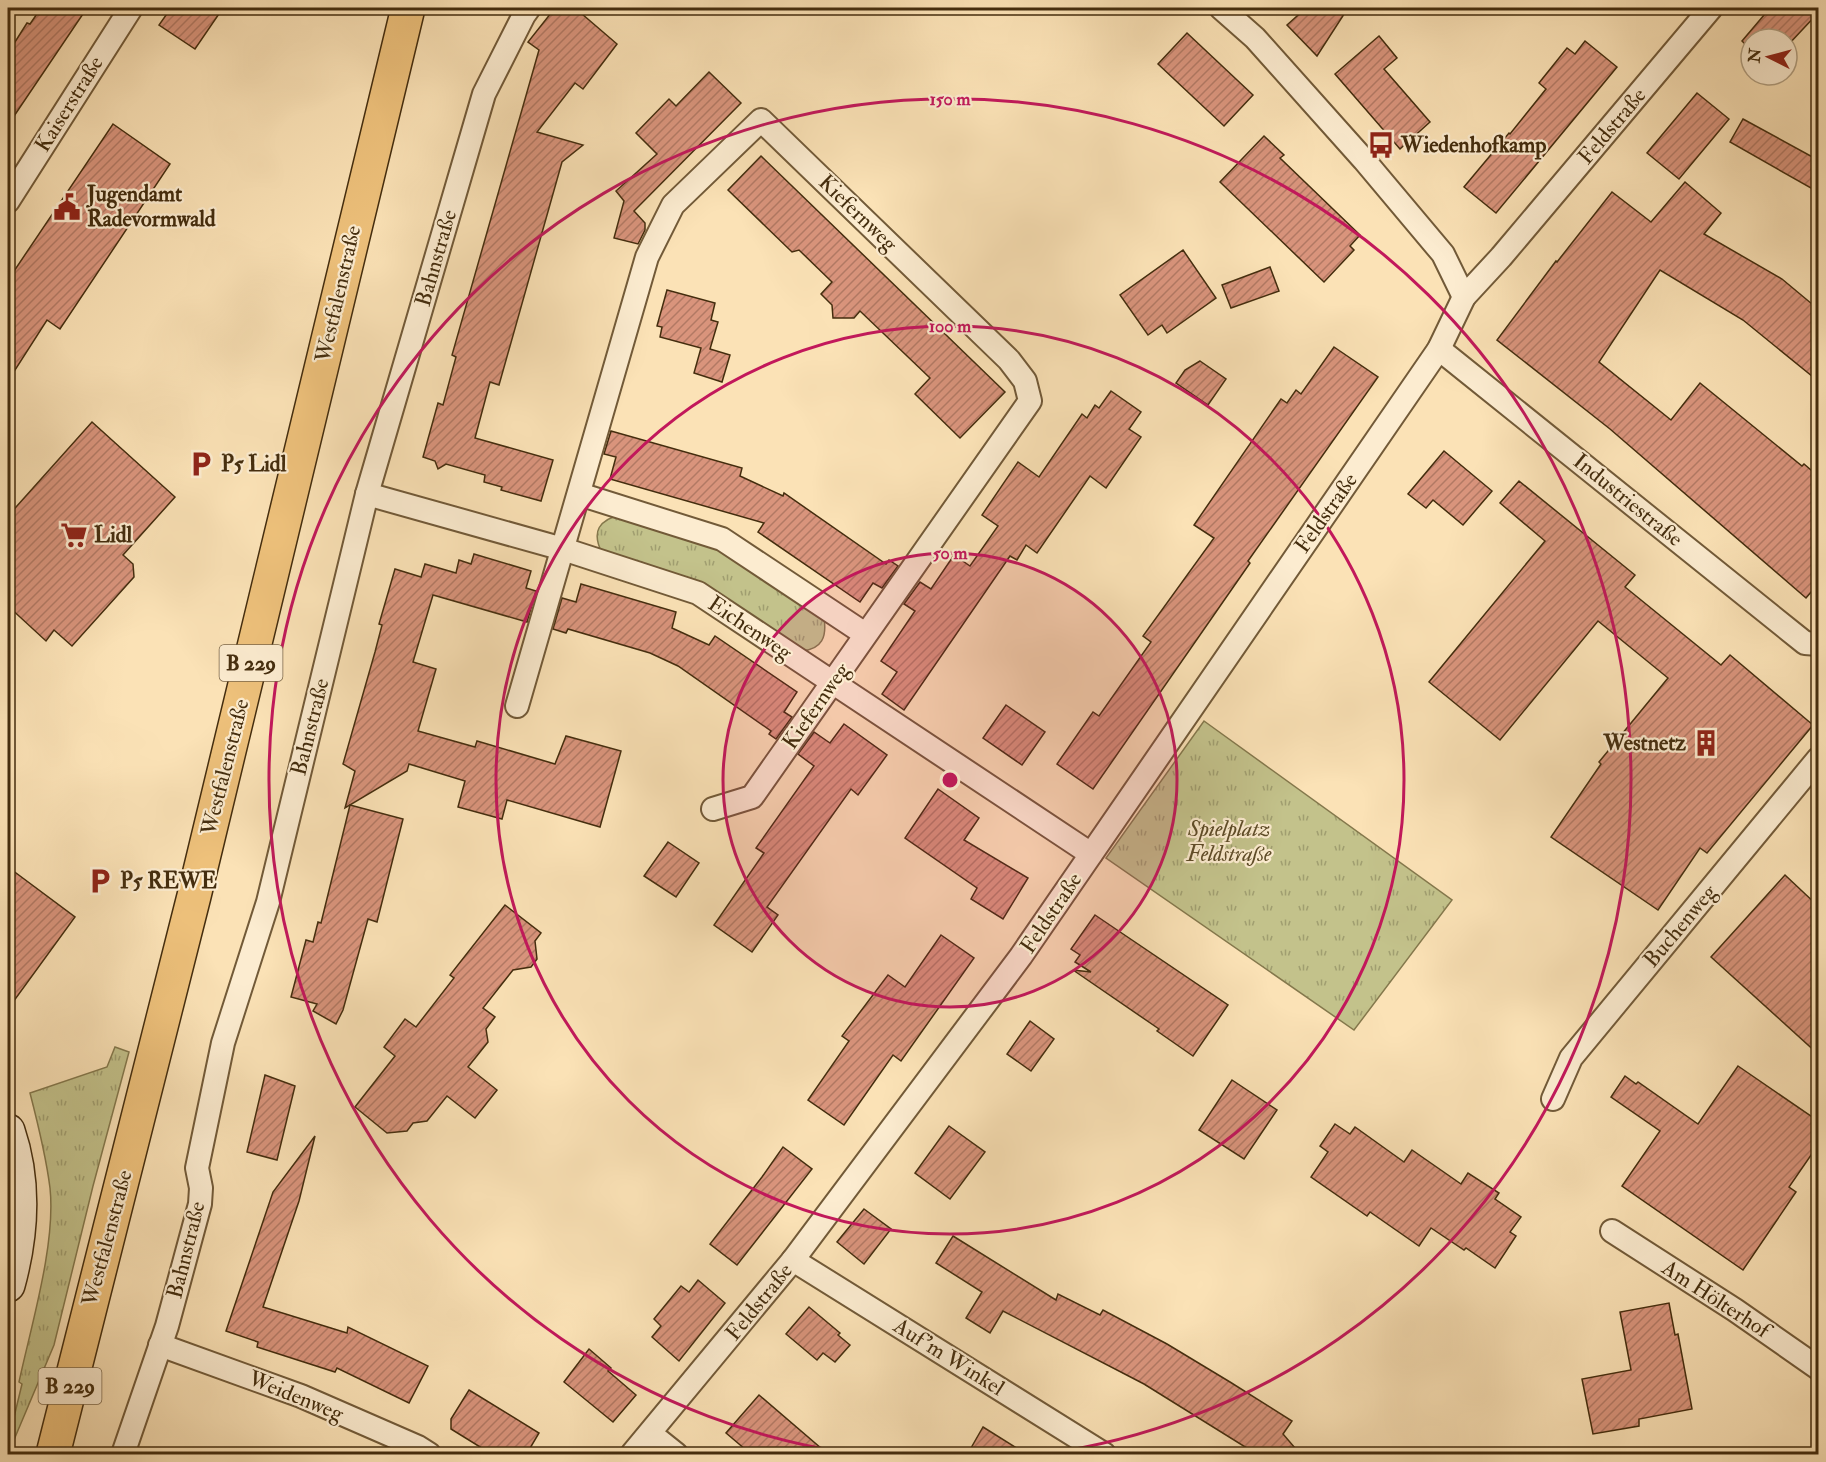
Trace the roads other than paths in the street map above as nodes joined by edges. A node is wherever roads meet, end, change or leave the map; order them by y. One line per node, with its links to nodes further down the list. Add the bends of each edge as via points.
1 (131, 8): 6 (street, Kaiserstraße)
2 (408, 8): 27 (main road, Westfalenstraße / B 229, via 188,918)
3 (529, 8): 9 (street, Bahnstraße, via 484,94)
4 (1221, 8): 7 (street, via 1255,38 1364,160 1443,254)
5 (1710, 8): 7 (street, Feldstraße)
6 (8, 201)
7 (1464, 297): 8 (street)
8 (1439, 349): 13 (street, Industriestraße, via 1804,644); 18 (street, Feldstraße)
9 (367, 494): 11 (street, Eichenweg); 24 (street, Bahnstraße, via 268,902 223,1043 197,1168 200,1204)
10 (579, 494): 11 (street, Kiefernweg); 12 (street, via 722,539); 12 (street, Kiefernweg, via 647,256 673,205 762,120 1009,360 1025,381 1030,401)
11 (563, 549): 14 (street, Eichenweg, via 698,593); 15 (street, Kiefernweg)
12 (866, 634): 14 (street, Kiefernweg)
13 (1818, 644)
14 (832, 683): 17 (street, Kiefernweg, via 752,797); 18 (street, Eichenweg)
15 (518, 706)
16 (1818, 759): 19 (street, Buchenweg, via 1571,1058)
17 (713, 809)
18 (1091, 854): 22 (street, Feldstraße, via 1021,956)
19 (1553, 1099)
20 (8, 1131): 23 (street, via 17,1167 20,1213)
21 (1612, 1231): 25 (street, Am Hölterhof)
22 (793, 1260): 26 (street, Feldstraße); 32 (street, Auf'm Winkel)
23 (8, 1285)
24 (160, 1345): 28 (street, Bahnstraße); 29 (street, Weidenweg, via 301,1396)
25 (1818, 1368)
26 (651, 1434): 30 (street, Feldstraße); 31 (street)
27 (53, 1455)
28 (123, 1455)
29 (429, 1455)
30 (632, 1455)
31 (676, 1455)
32 (1104, 1455)

